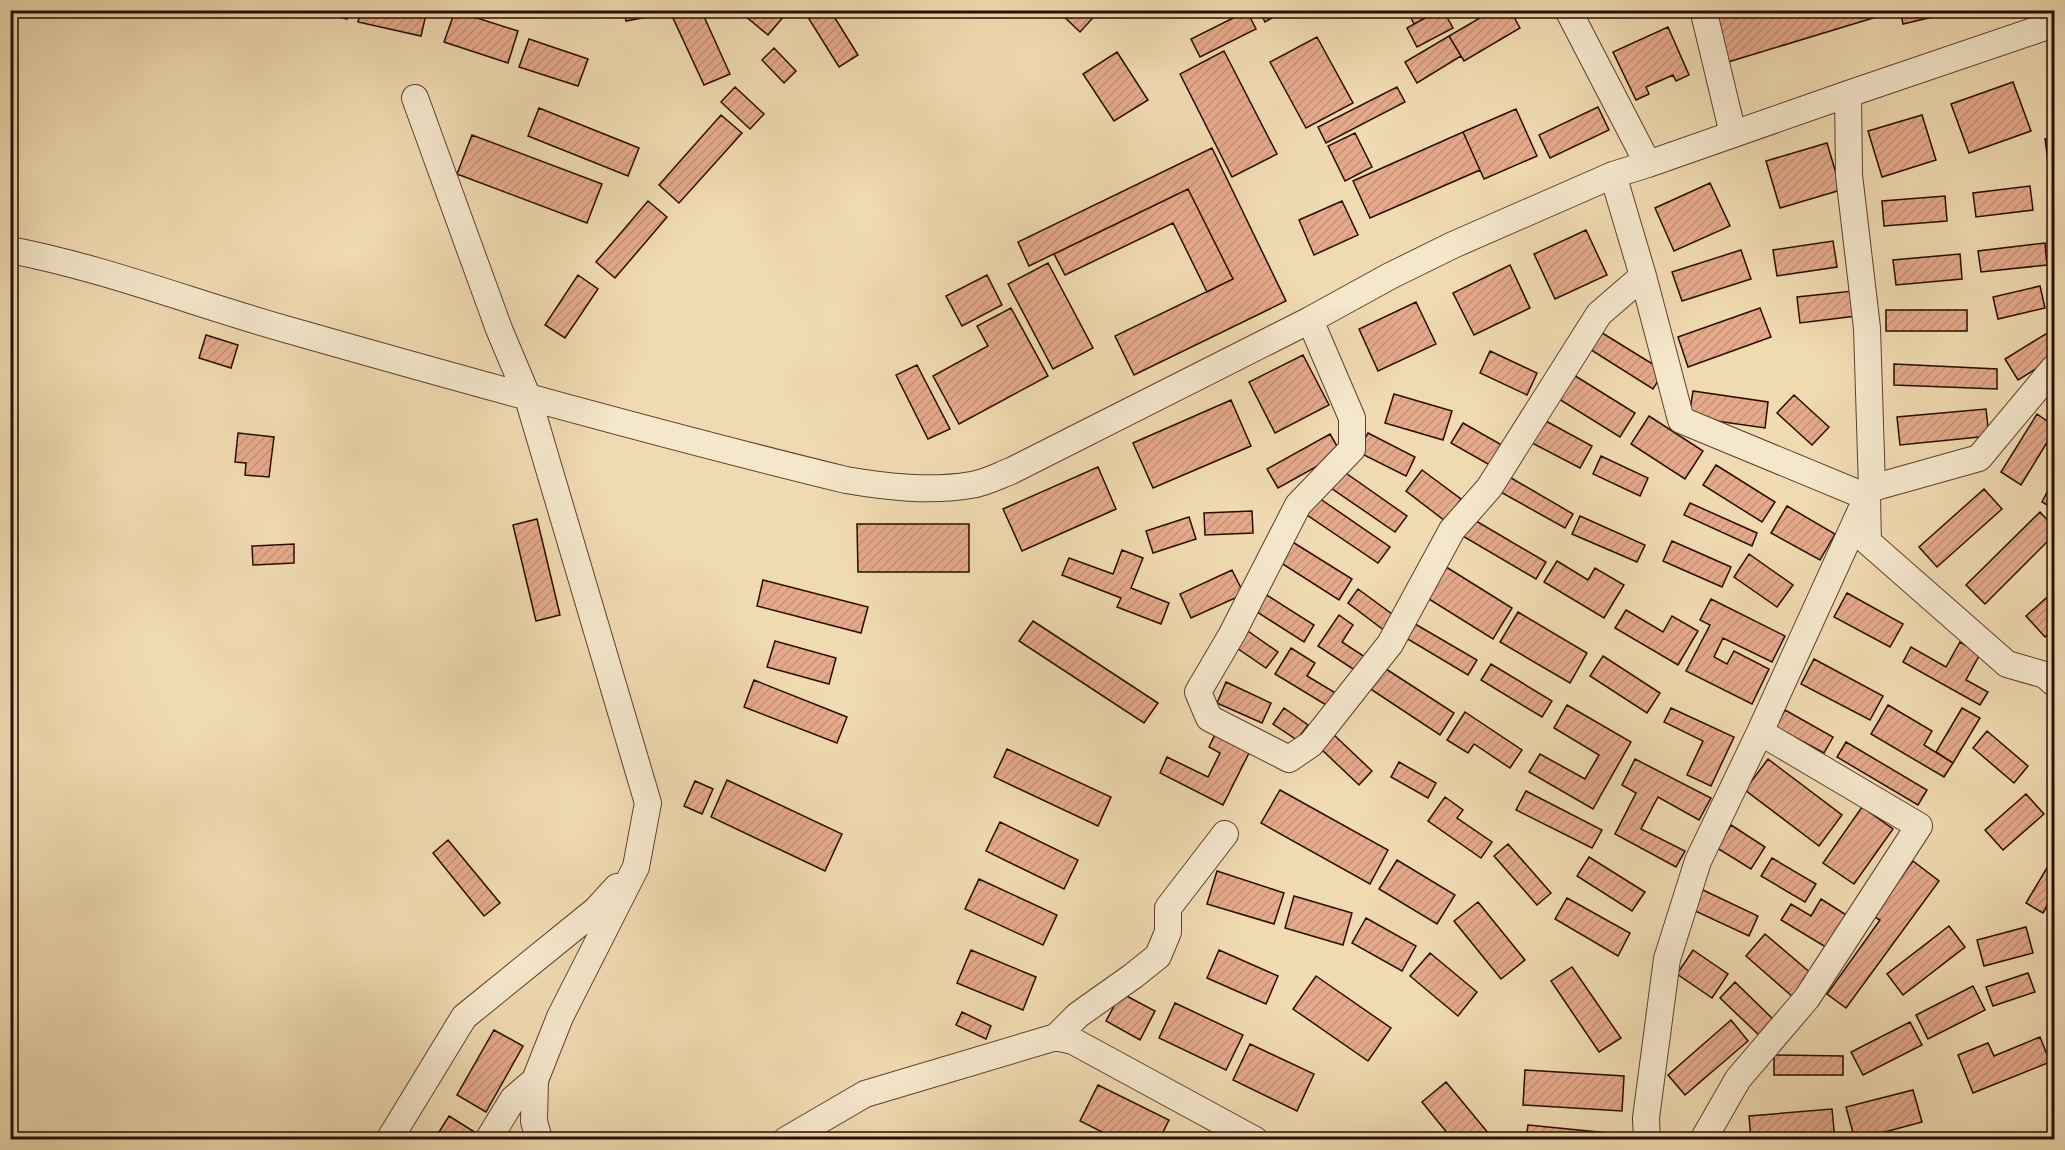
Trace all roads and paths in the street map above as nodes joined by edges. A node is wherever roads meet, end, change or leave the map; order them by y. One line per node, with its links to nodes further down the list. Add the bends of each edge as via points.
1 (1568, 10): 7 (street)
2 (1704, 13): 6 (street)
3 (2055, 24): 4 (street)
4 (1848, 94): 6 (street); 14 (street, via 1849,175 1867,328)
5 (415, 98): 13 (street)
6 (1733, 134): 7 (street)
7 (1648, 164): 8 (street)
8 (1612, 175): 10 (street); 11 (street, via 1453,245)
9 (10, 250): 13 (street, via 140,283 243,317)
10 (1643, 276): 11 (street, via 1599,314 1489,488 1452,530 1390,644 1311,744 1289,759 1209,718 1198,692 1298,505 1352,449 1352,418); 14 (street, via 1681,420)
11 (1310, 320): 13 (street, via 1011,471 973,485 924,488 846,480)
12 (2055, 368): 14 (street, via 1979,458)
13 (528, 398): 18 (street, via 648,803)
14 (1869, 492): 15 (street, via 1868,542 2007,664 2045,675); 16 (street)
15 (2055, 683)
16 (1760, 732): 26 (street, via 1698,861 1667,959 1646,1118); 27 (street, via 1918,826 1807,998 1738,1079)
17 (1225, 834): 19 (street, via 1168,908 1168,932 1158,956 1078,1015)
18 (636, 867): 20 (street, via 560,1017); 21 (street, via 596,910 464,1017)
19 (1056, 1037): 24 (street, via 865,1094); 25 (street, via 1074,1041)
20 (536, 1080): 22 (street, via 513,1099); 23 (street, via 534,1121)
21 (389, 1140)
22 (488, 1140)
23 (539, 1140)
24 (786, 1140)
25 (1254, 1140)
26 (1647, 1140)
27 (1703, 1140)

